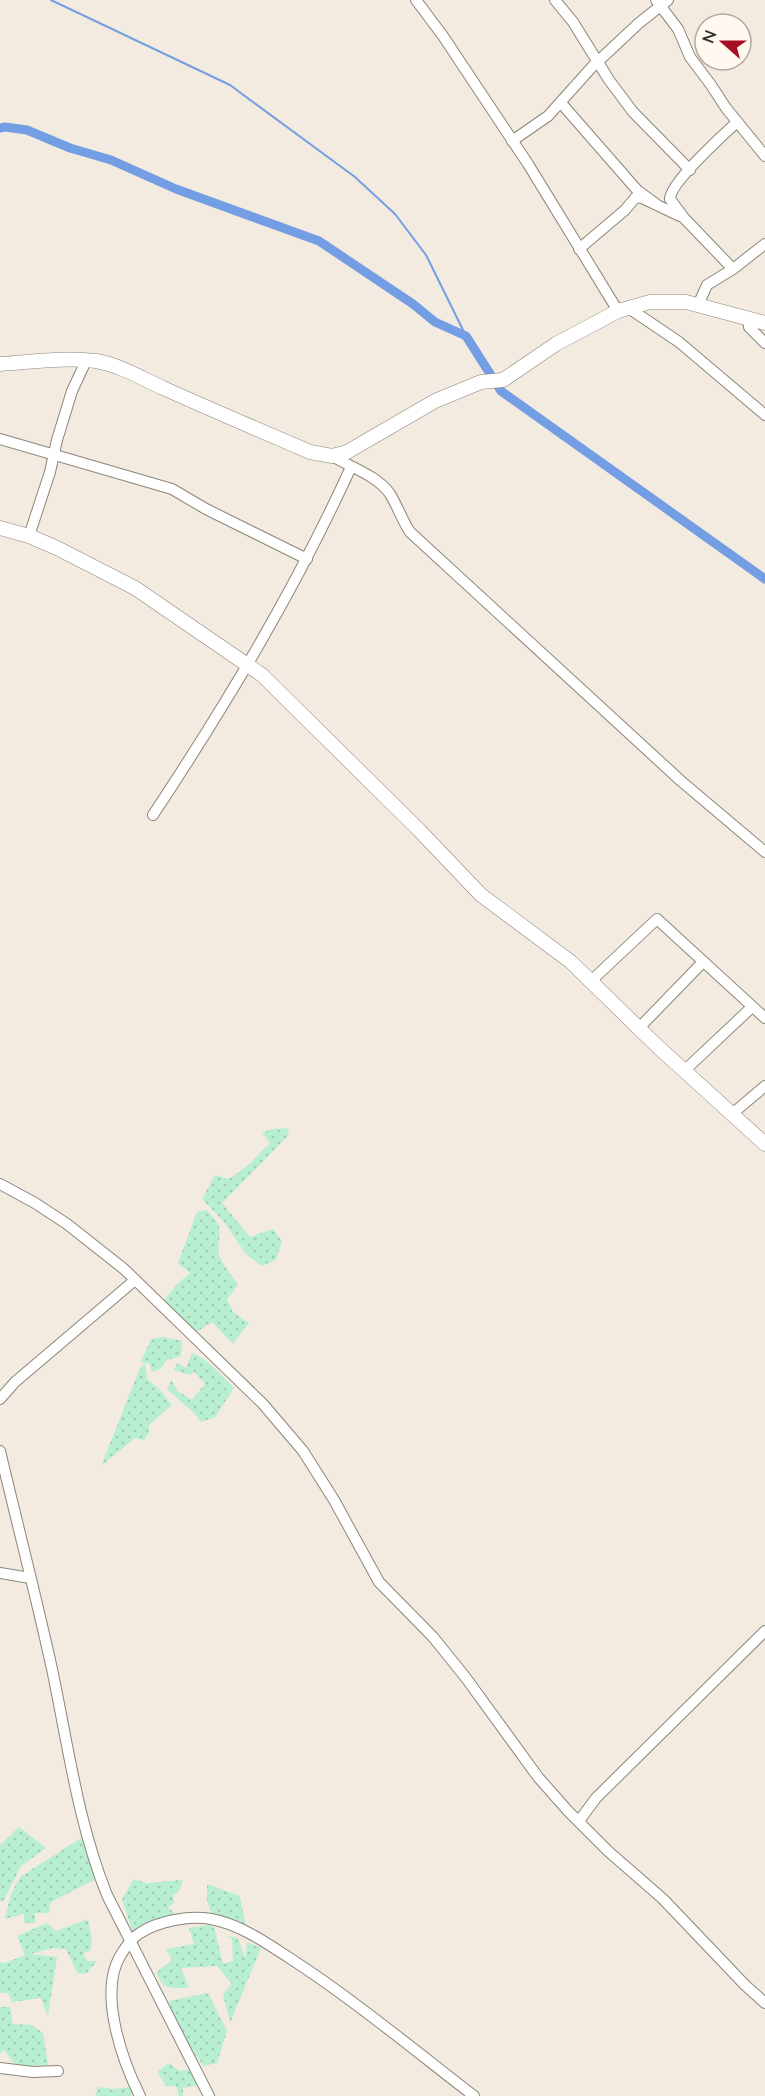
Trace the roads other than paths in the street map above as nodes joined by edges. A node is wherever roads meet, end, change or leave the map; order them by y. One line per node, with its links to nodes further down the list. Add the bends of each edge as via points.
1 (416, 0): 7 (street)
2 (555, 0): 4 (street)
3 (662, 2): 4 (street); 6 (street, via 690,57)
4 (598, 62): 5 (street); 9 (street, via 638,118)
5 (561, 103): 7 (street); 10 (street, via 637,190)
6 (737, 122): 8 (street); 9 (street)
7 (512, 141): 13 (street)
8 (765, 156)
9 (690, 170): 11 (street, via 670,196)
10 (657, 204): 11 (street); 13 (street, via 634,198)
11 (684, 218): 14 (street)
12 (765, 244): 14 (street)
13 (579, 249): 17 (street)
14 (733, 269): 15 (street, via 707,285)
15 (698, 305): 16 (main road, via 674,301); 18 (main road)
16 (632, 306): 17 (main road); 23 (street, via 633,311 687,349)
17 (618, 311): 26 (main road, via 556,344 503,380 481,382 435,401 347,452)
18 (748, 318): 19 (main road); 20 (street, via 749,327)
19 (765, 323)
20 (765, 343)
21 (86, 361): 22 (main road, via 47,359); 25 (street, via 72,391); 26 (main road, via 124,369 310,452)
22 (0, 364)
23 (765, 415)
24 (0, 439): 25 (street)
25 (54, 454): 29 (street); 30 (street, via 172,489)
26 (332, 456): 27 (street)
27 (351, 467): 30 (street); 33 (street, via 384,487 410,532 681,781)
28 (0, 528): 29 (main road)
29 (29, 536): 31 (main road, via 135,588)
30 (307, 559): 31 (street)
31 (248, 666): 32 (street); 35 (main road, via 262,675 481,895)
32 (153, 815)
33 (765, 852)
34 (703, 962): 35 (street, via 657,919); 36 (street); 38 (street)
35 (591, 981): 38 (main road)
36 (752, 1007): 37 (street); 39 (street)
37 (765, 1018)
38 (639, 1028): 39 (main road)
39 (684, 1071): 41 (main road)
40 (765, 1086): 41 (street)
41 (732, 1114): 42 (main road)
42 (765, 1144)
43 (0, 1184): 44 (street, via 68,1224)
44 (135, 1280): 45 (street); 50 (street, via 263,1404 303,1451 379,1582 433,1637 538,1777)
45 (0, 1399)
46 (0, 1451): 48 (street)
47 (0, 1573): 48 (street)
48 (30, 1578): 51 (street, via 93,1862)
49 (765, 1631): 50 (street, via 596,1798)
50 (579, 1821): 52 (street)
51 (131, 1941): 55 (street, via 117,1960 113,2015 124,2061); 56 (street); 57 (street, via 153,1927 190,1918 210,1919 247,1933 321,1978)
52 (765, 2002)
53 (0, 2068): 54 (street)
54 (58, 2071)
55 (140, 2096)
56 (209, 2096)
57 (474, 2096)

